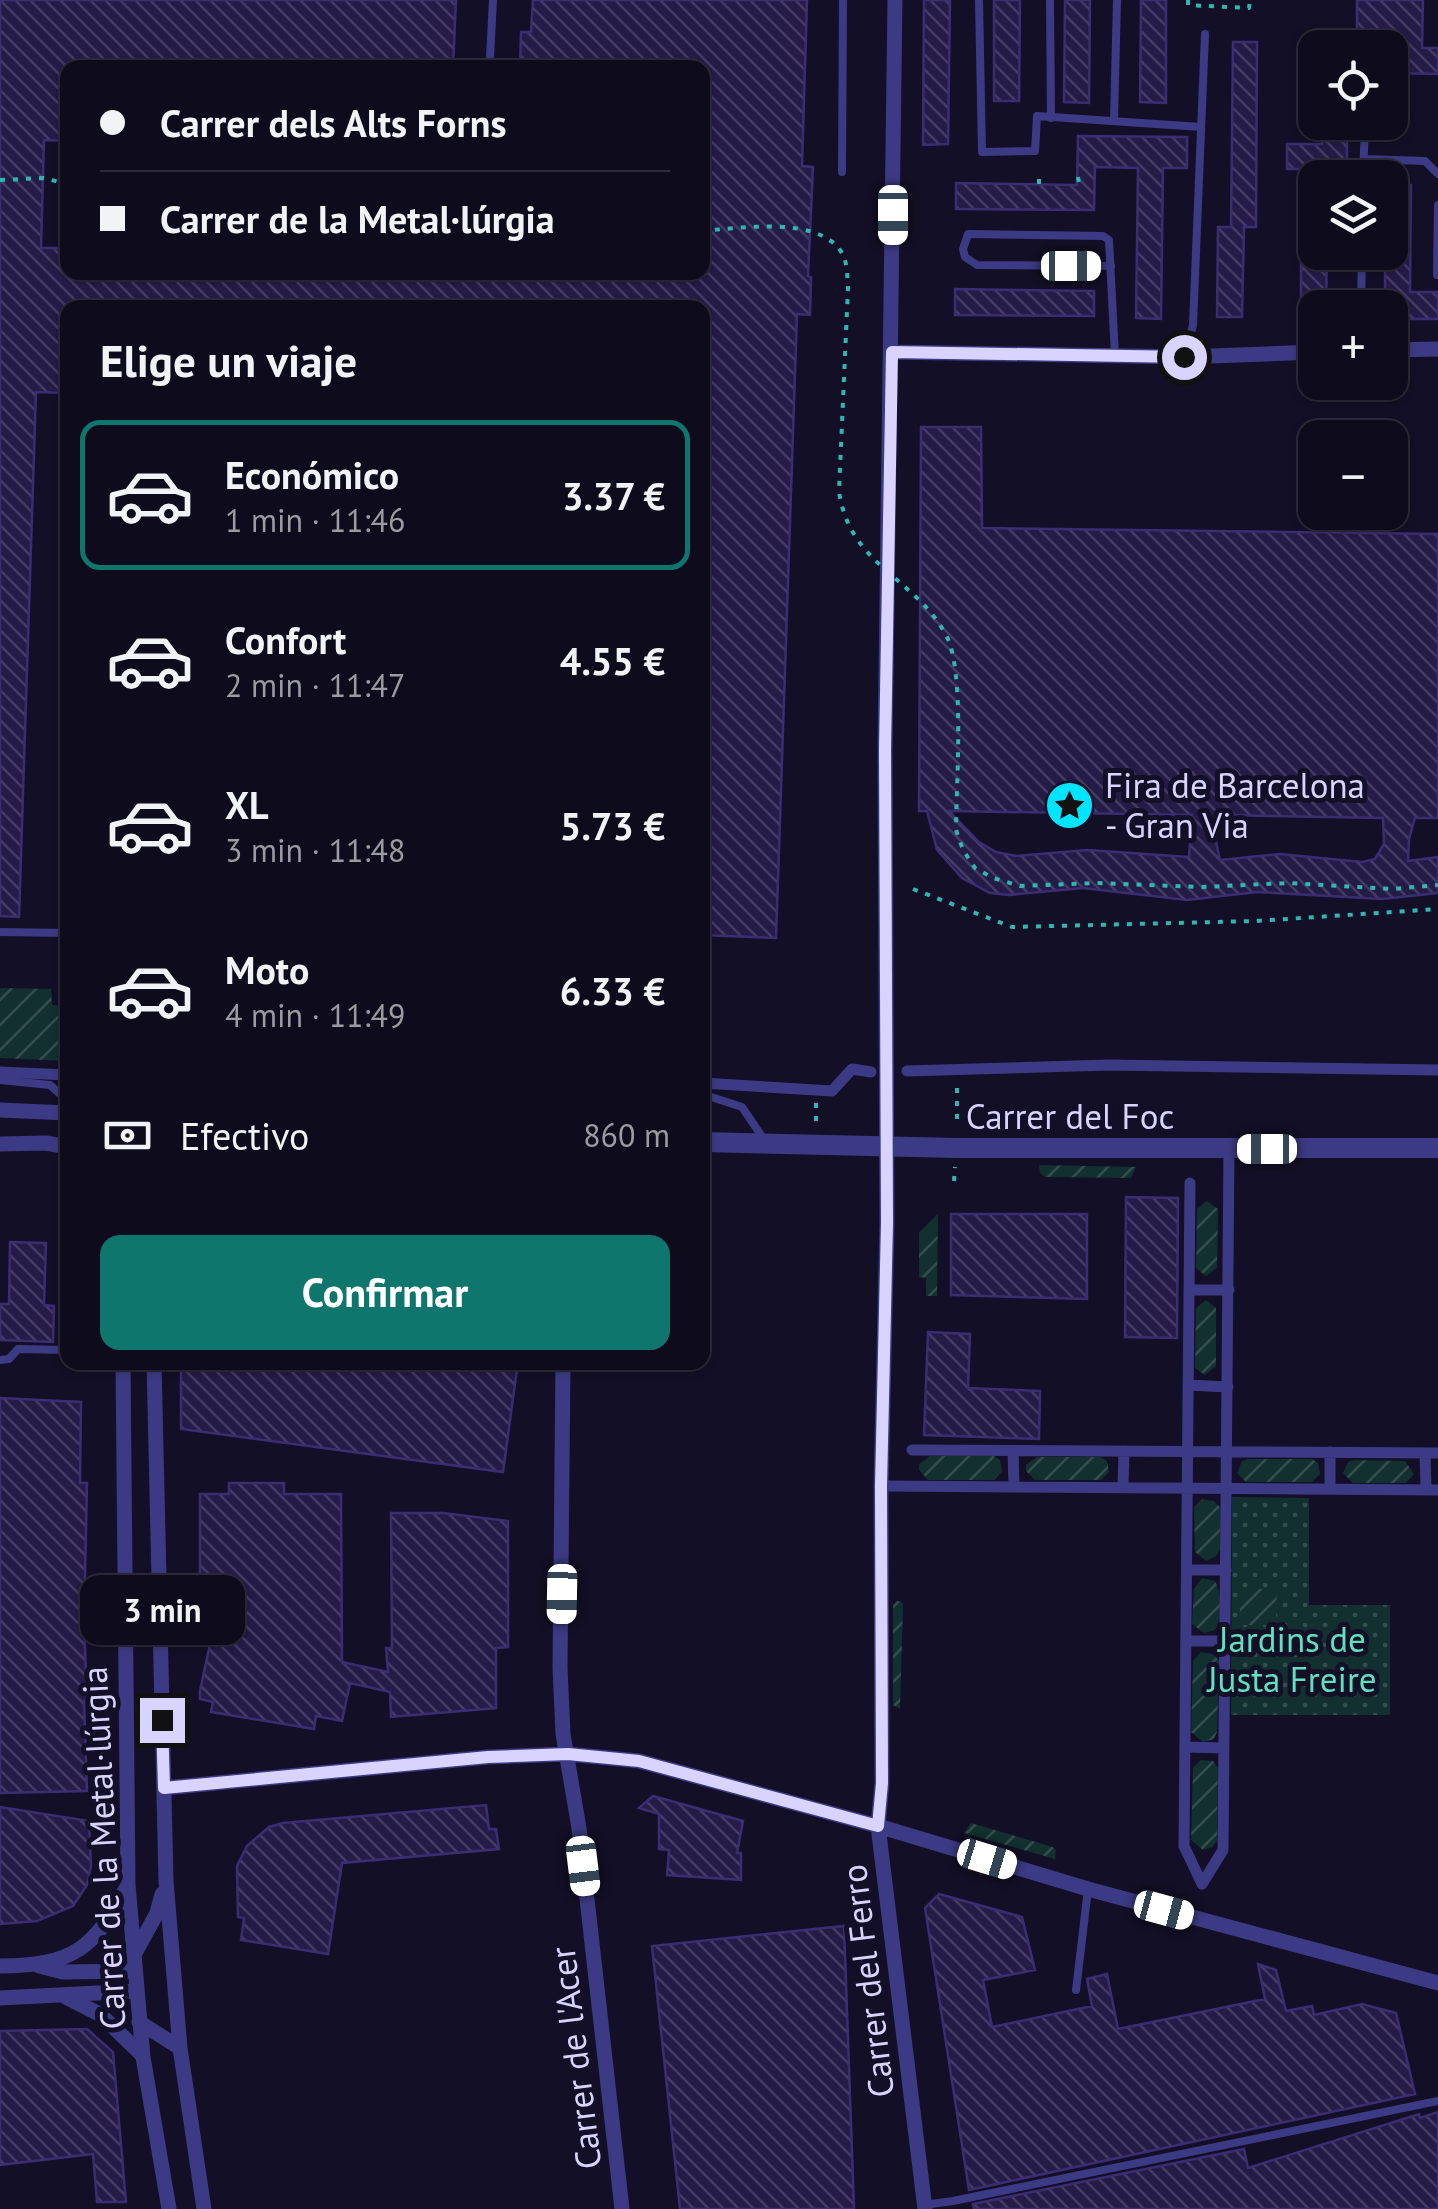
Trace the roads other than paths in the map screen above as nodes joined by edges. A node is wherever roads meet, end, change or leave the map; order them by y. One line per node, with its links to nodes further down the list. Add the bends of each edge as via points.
1 (492, 0): 8 (lane)
2 (843, 0): 14 (lane)
3 (895, 0): 21 (street, Carrer del Ferro)
4 (979, 0): 9 (lane, via 982,152 1036,151 1037,116)
5 (1050, 0): 9 (lane)
6 (1117, 0): 10 (lane)
7 (1204, 34): 11 (lane)
8 (490, 58)
9 (1051, 118): 10 (lane)
10 (1114, 121): 11 (lane)
11 (1200, 127): 24 (lane, via 1192,325)
12 (1364, 140): 13 (lane)
13 (1364, 159): 15 (lane, via 1425,161)
14 (842, 172)
15 (1438, 174)
16 (1438, 205): 18 (lane)
17 (1111, 266): 17 (lane, via 1103,236 968,234 963,249 976,265); 23 (lane)
18 (1438, 275)
19 (1408, 350): 20 (street)
20 (1438, 350)
21 (892, 352): 23 (street); 42 (street, Carrer del Ferro)
22 (1298, 353): 24 (street)
23 (1115, 356): 24 (street)
24 (1184, 357)
25 (0, 932): 26 (lane)
26 (60, 934)
27 (1438, 1070): 28 (street, Carrer del Foc, via 1109,1064)
28 (909, 1071)
29 (0, 1072): 31 (street)
30 (871, 1072): 33 (street, via 852,1069 832,1091)
31 (60, 1075)
32 (0, 1080): 34 (lane, via 50,1085)
33 (710, 1083)
34 (60, 1093)
35 (710, 1096): 40 (lane, via 742,1106)
36 (0, 1110): 37 (street)
37 (60, 1112)
38 (710, 1142): 40 (street, Carrer del Foc)
39 (0, 1144): 41 (street)
40 (768, 1144): 42 (street, Carrer del Foc)
41 (60, 1146)
42 (886, 1146): 44 (street, Carrer del Foc); 62 (street, Carrer del Ferro)
43 (1438, 1148): 44 (street, Carrer del Foc)
44 (1229, 1149): 47 (street)
45 (1190, 1184): 46 (street)
46 (1189, 1290): 47 (street); 53 (street)
47 (1229, 1290): 54 (street)
48 (60, 1350): 49 (lane, via 18,1349)
49 (0, 1360)
50 (123, 1370): 79 (street, Carrer de la Metal·lúrgia)
51 (154, 1370): 76 (street, Carrer de la Metal·lúrgia)
52 (563, 1370): 75 (street, Carrer de l'Acer, via 560,1668)
53 (1188, 1386): 54 (street); 58 (street)
54 (1228, 1387): 59 (street)
55 (912, 1450): 56 (street)
56 (1012, 1451): 57 (street); 63 (street)
57 (1124, 1451): 58 (street); 64 (street)
58 (1187, 1452): 59 (street); 65 (street)
59 (1227, 1452): 60 (street); 66 (street)
60 (1330, 1452): 61 (street); 67 (street)
61 (1432, 1453): 68 (street)
62 (881, 1486): 63 (street); 77 (street, Carrer del Ferro)
63 (1014, 1486): 64 (street)
64 (1122, 1486): 65 (street)
65 (1187, 1486): 66 (street); 69 (street)
66 (1227, 1487): 67 (street); 70 (street)
67 (1330, 1488): 68 (street)
68 (1432, 1489)
69 (1186, 1570): 70 (street); 71 (street)
70 (1226, 1570): 72 (street)
71 (1186, 1641): 72 (street); 73 (street)
72 (1225, 1641): 74 (street)
73 (1185, 1747): 74 (street); 74 (street, via 1184,1846 1202,1884 1223,1850)
74 (1224, 1748)
75 (568, 1754): 76 (street); 77 (street, via 639,1761); 96 (street, Carrer de l'Acer)
76 (164, 1788): 78 (street, Carrer de la Metal·lúrgia)
77 (878, 1826): 80 (street); 93 (street, Carrer del Ferro)
78 (166, 1880): 81 (street); 90 (street, Carrer de la Metal·lúrgia)
79 (128, 1885): 81 (street, Carrer de la Metal·lúrgia); 83 (street, via 92,1940 72,1956)
80 (1088, 1889): 84 (street); 85 (lane)
81 (133, 1964): 83 (street, via 64,1972); 86 (street, Carrer de la Metal·lúrgia)
82 (0, 1966): 83 (street)
83 (39, 1966)
84 (1438, 1983)
85 (1076, 1990)
86 (136, 1991): 87 (street); 89 (street, Carrer de la Metal·lúrgia)
87 (64, 1996): 88 (street); 91 (street, via 100,2015)
88 (0, 1998)
89 (139, 2022): 90 (street); 91 (street, Carrer de la Metal·lúrgia)
90 (180, 2048): 95 (street, Carrer de la Metal·lúrgia)
91 (144, 2057): 94 (street, Carrer de la Metal·lúrgia)
92 (1438, 2101): 93 (lane)
93 (924, 2207)
94 (169, 2209)
95 (204, 2209)
96 (622, 2209)

